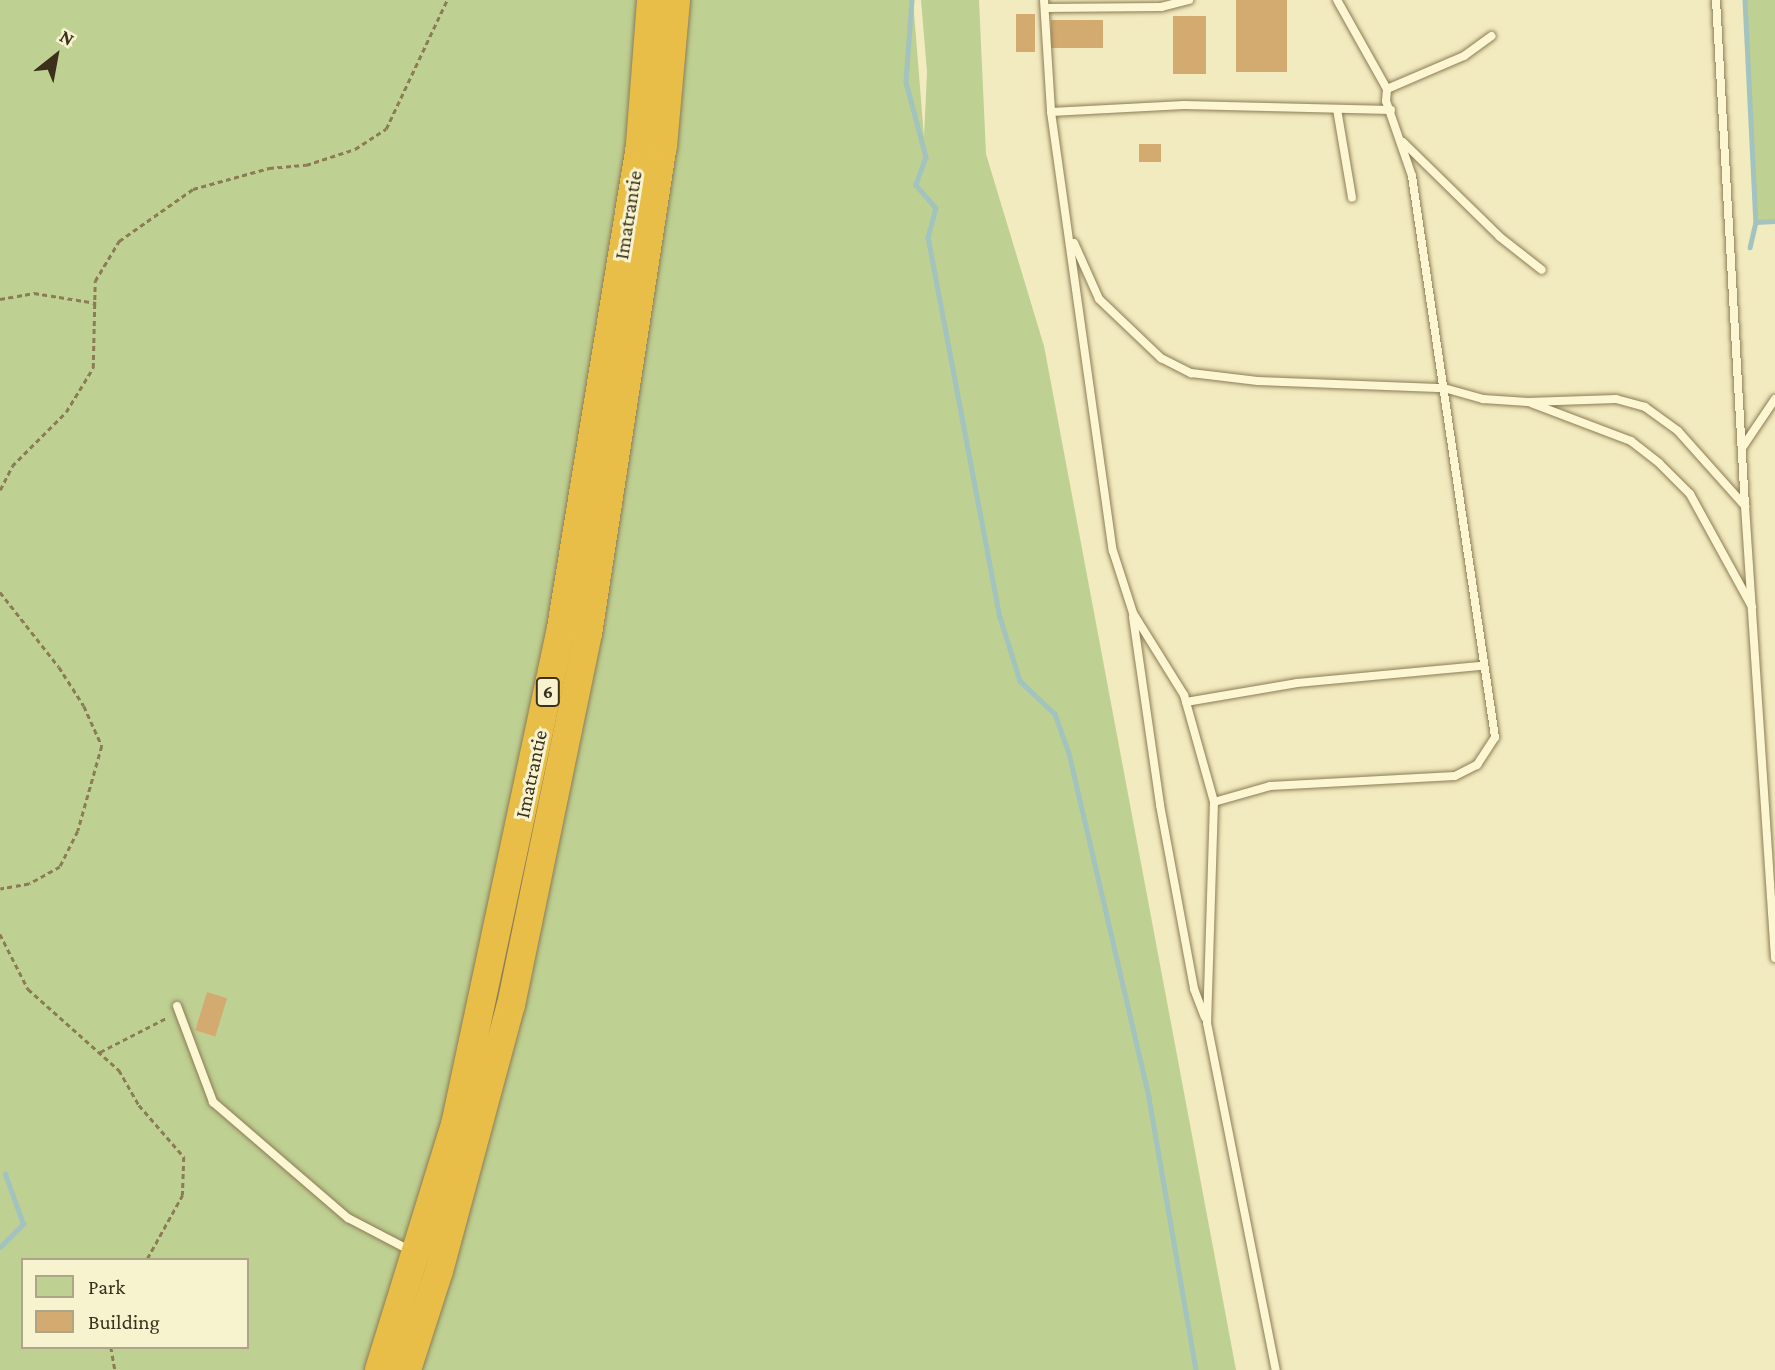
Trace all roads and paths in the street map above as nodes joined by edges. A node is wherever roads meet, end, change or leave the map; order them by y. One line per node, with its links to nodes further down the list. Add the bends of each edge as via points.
1 (447, 0): 18 (path, via 386,129 355,149 306,165 269,168 193,189 119,241 95,281)
2 (651, 0): 38 (highway, Imatrantie / 6, via 640,144 561,628 485,998 455,1125)
3 (676, 0): 43 (highway, Imatrantie / 6, via 663,146 588,634 511,1005)
4 (1189, 0): 7 (lane, via 1161,8)
5 (1337, 0): 9 (lane)
6 (1716, 0): 22 (lane)
7 (1045, 4): 12 (lane)
8 (1492, 36): 9 (lane, via 1464,56)
9 (1387, 89): 11 (lane)
10 (1337, 109): 11 (lane); 12 (lane, via 1184,105); 14 (lane)
11 (1391, 110): 13 (lane)
12 (1051, 112): 15 (lane)
13 (1401, 140): 16 (lane, via 1500,237); 19 (lane, via 1412,176)
14 (1352, 198)
15 (1068, 222): 19 (lane, via 1083,269 1099,299 1161,358 1191,373 1258,381); 27 (lane, via 1098,465 1113,551)
16 (1542, 270)
17 (0, 299): 18 (path, via 34,293)
18 (96, 303): 23 (path, via 93,368 66,412 12,466)
19 (1444, 388): 21 (lane, via 1483,399); 28 (lane)
20 (1775, 399): 22 (lane)
21 (1528, 402): 24 (lane, via 1584,398 1645,407 1678,431); 26 (lane, via 1630,441 1659,463 1690,494)
22 (1742, 449): 24 (lane)
23 (0, 490)
24 (1745, 506): 26 (lane)
25 (0, 592): 31 (path, via 65,677 102,746 78,831 60,867 29,884)
26 (1754, 610): 33 (lane)
27 (1133, 613): 29 (lane); 36 (lane, via 1179,910 1194,989)
28 (1482, 666): 29 (lane, via 1297,683); 30 (lane, via 1495,737 1477,765 1455,776 1270,786)
29 (1186, 702): 30 (lane)
30 (1214, 802): 36 (lane)
31 (0, 889)
32 (0, 934): 37 (path, via 28,989)
33 (1775, 958)
34 (177, 1006): 38 (lane, via 212,1102 348,1218)
35 (165, 1022): 37 (path)
36 (1207, 1023): 44 (lane)
37 (100, 1052): 39 (path, via 184,1157 183,1195)
38 (416, 1254): 42 (highway, Imatrantie / 6)
39 (148, 1258)
40 (111, 1349): 41 (path)
41 (115, 1370)
42 (379, 1370)
43 (407, 1370)
44 (1276, 1370)

